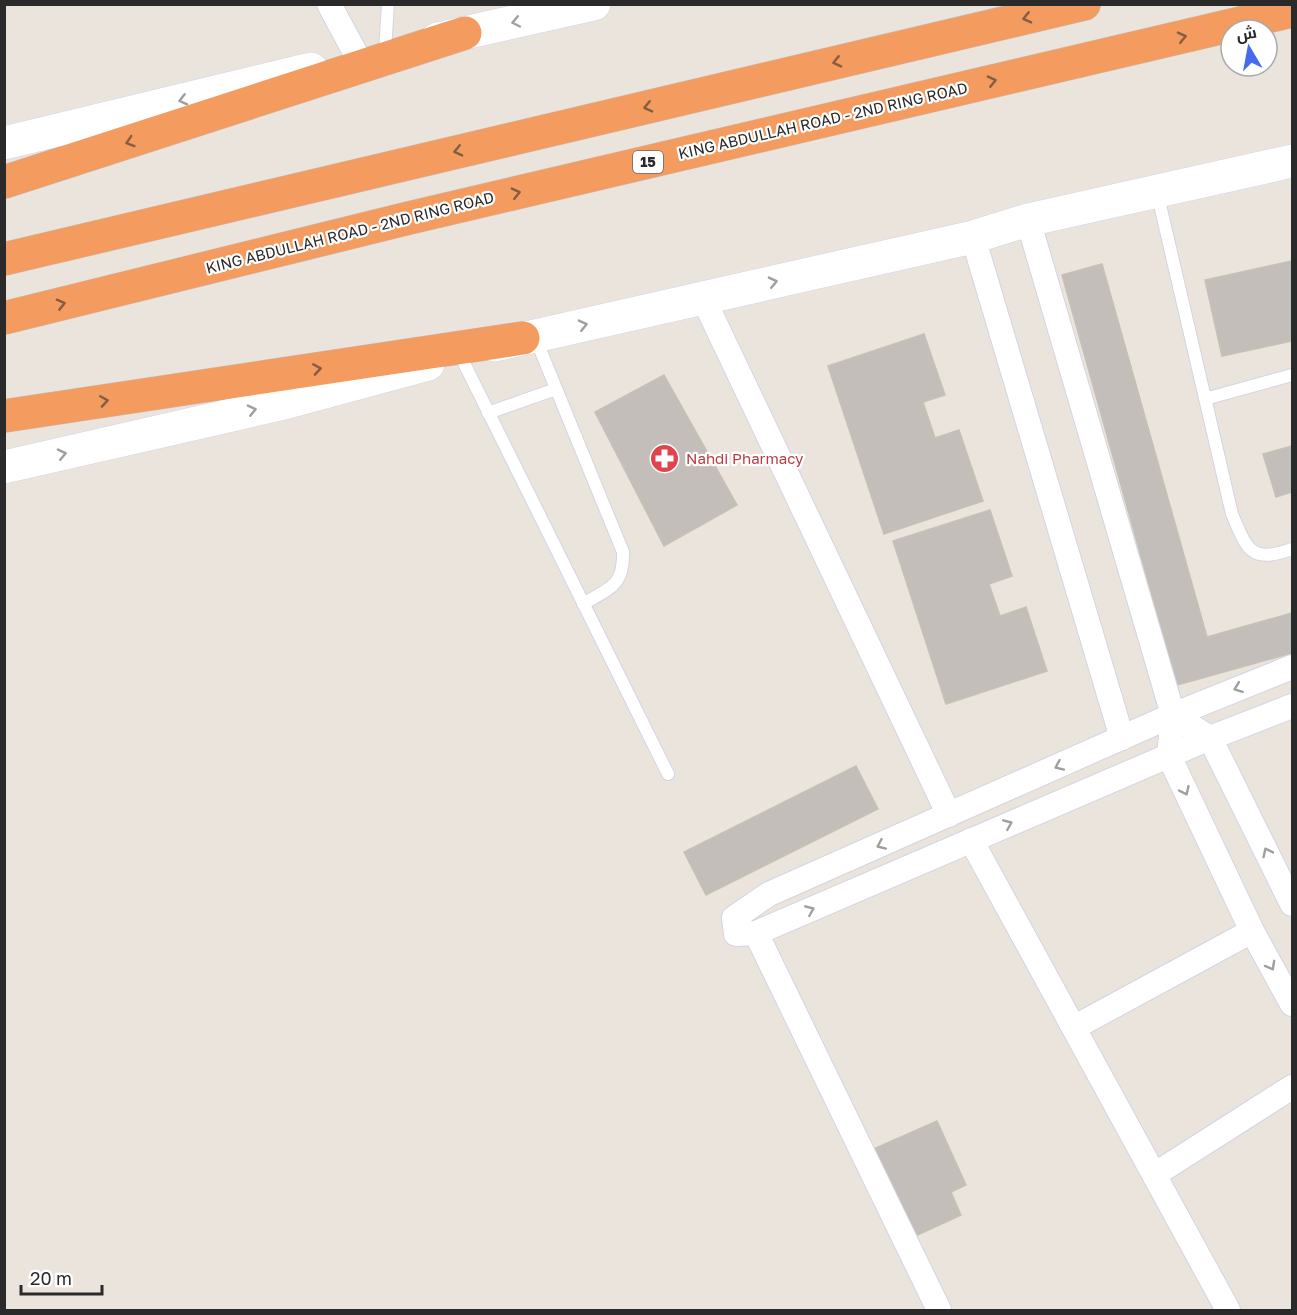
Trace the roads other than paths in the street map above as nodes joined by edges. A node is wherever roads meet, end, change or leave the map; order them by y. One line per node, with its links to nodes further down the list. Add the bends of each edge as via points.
1 (328, 4): 7 (street)
2 (388, 4): 7 (lane)
3 (594, 4): 6 (main road, one-way to 6)
4 (1084, 4): 14 (highway, one-way to 14)
5 (1293, 11): 16 (highway, KING ABDULLAH ROAD - 2ND RING ROAD / 15, one-way to 5, via 409,218)
6 (465, 33): 7 (main road); 10 (highway, one-way to 10)
7 (371, 54): 8 (main road, one-way to 8)
8 (4, 143)
9 (1293, 161): 11 (main road)
10 (4, 182)
11 (1156, 191): 12 (main road); 21 (lane)
12 (1028, 220): 13 (main road); 29 (street)
13 (973, 237): 15 (main road, one-way to 13); 30 (street)
14 (4, 258)
15 (703, 298): 17 (main road, one-way to 15); 34 (street)
16 (4, 318)
17 (529, 337): 18 (main road); 20 (lane); 23 (highway, one-way to 17)
18 (460, 355): 22 (lane); 24 (main road, one-way to 18, via 280,404)
19 (1293, 375): 21 (lane)
20 (556, 389): 22 (lane); 26 (lane, via 623,552 623,570 615,585)
21 (1205, 399): 25 (lane, via 1232,514 1246,548 1258,554)
22 (488, 413): 26 (lane)
23 (4, 416)
24 (4, 467)
25 (1293, 549)
26 (583, 604): 33 (lane)
27 (1293, 668): 29 (street, one-way to 29)
28 (1293, 706): 31 (street)
29 (1173, 715): 30 (street); 31 (street); 32 (street)
30 (1122, 738): 34 (street, one-way to 34)
31 (1210, 738): 32 (street); 36 (street, one-way to 31)
32 (1169, 756): 35 (street, one-way to 32); 37 (street, one-way to 37)
33 (668, 774)
34 (949, 815): 38 (street, one-way to 38, via 769,894 734,918 736,934)
35 (971, 840): 38 (street, one-way to 35); 40 (street)
36 (1293, 904)
37 (1252, 931): 39 (street, one-way to 39); 40 (street)
38 (756, 933): 43 (street)
39 (1293, 1004)
40 (1075, 1027): 42 (street)
41 (1293, 1087): 42 (street)
42 (1154, 1175): 44 (street)
43 (939, 1311)
44 (1228, 1311)

